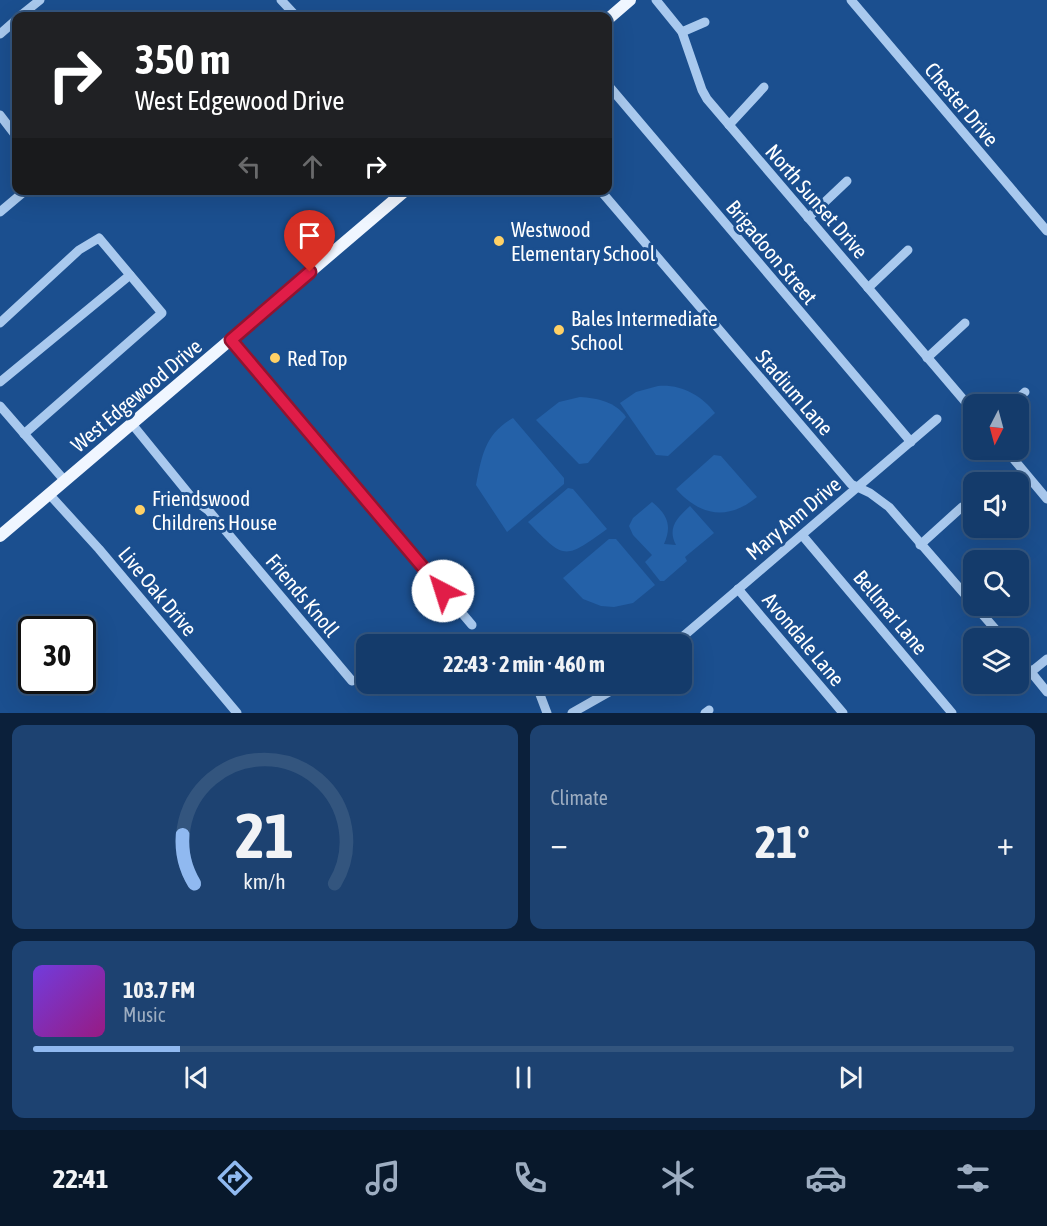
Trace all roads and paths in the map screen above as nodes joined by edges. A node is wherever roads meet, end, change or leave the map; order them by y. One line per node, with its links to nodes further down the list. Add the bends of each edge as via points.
1 (40, 0): 6 (street)
2 (282, 0): 7 (street)
3 (630, 0): 8 (main road)
4 (656, 0): 11 (street, North Sunset Drive)
5 (851, 0): 24 (street, Chester Drive)
6 (26, 12)
7 (292, 12)
8 (612, 16)
9 (705, 22): 11 (street)
10 (12, 24): 12 (street)
11 (682, 32): 16 (street, North Sunset Drive, via 702,90)
12 (0, 34)
13 (765, 87): 16 (street)
14 (612, 90): 38 (street, Brigadoon Street)
15 (1, 119): 17 (street)
16 (729, 125): 23 (street, North Sunset Drive)
17 (12, 131)
18 (847, 181): 23 (street)
19 (20, 195): 22 (street)
20 (400, 195): 30 (main road, West Edgewood Drive)
21 (604, 195): 41 (street, Stadium Lane, via 809,436)
22 (0, 212)
23 (808, 218): 27 (street, North Sunset Drive)
24 (1047, 231)
25 (908, 250): 27 (street)
26 (130, 275): 28 (street, via 99,238 79,250); 32 (street); 37 (street, via 162,313)
27 (868, 288): 31 (street, North Sunset Drive)
28 (0, 323)
29 (965, 323): 31 (street)
30 (231, 340): 36 (main road, West Edgewood Drive); 51 (street)
31 (927, 358): 33 (street, North Sunset Drive)
32 (0, 382)
33 (963, 399)
34 (0, 406): 37 (street)
35 (937, 419): 38 (street, Mary Ann Drive)
36 (132, 424): 40 (main road, West Edgewood Drive); 57 (street, Friends Knoll)
37 (24, 434): 40 (street)
38 (911, 442): 41 (street, Mary Ann Drive)
39 (1015, 460): 43 (street)
40 (65, 481): 42 (main road, West Edgewood Drive)
41 (858, 487): 45 (street, Mary Ann Drive); 47 (street, Stadium Lane, via 889,507)
42 (49, 494): 46 (main road, West Edgewood Drive); 61 (street, Live Oak Drive)
43 (1047, 498)
44 (962, 507): 47 (street)
45 (802, 535): 48 (street, Mary Ann Drive); 65 (street, Bellmar Lane)
46 (0, 536)
47 (921, 545): 49 (street, Stadium Lane)
48 (738, 589): 53 (street, Mary Ann Drive); 64 (street, Avondale Lane)
49 (963, 592)
50 (984, 616): 52 (street, Stadium Lane)
51 (472, 625)
52 (994, 628)
53 (686, 634)
54 (1047, 658): 56 (street)
55 (1029, 670): 56 (street)
56 (1031, 672): 58 (street)
57 (352, 681)
58 (1047, 692)
59 (540, 694): 62 (street)
60 (605, 694): 63 (street)
61 (237, 713)
62 (547, 713)
63 (572, 713)
64 (843, 713)
65 (952, 713)

